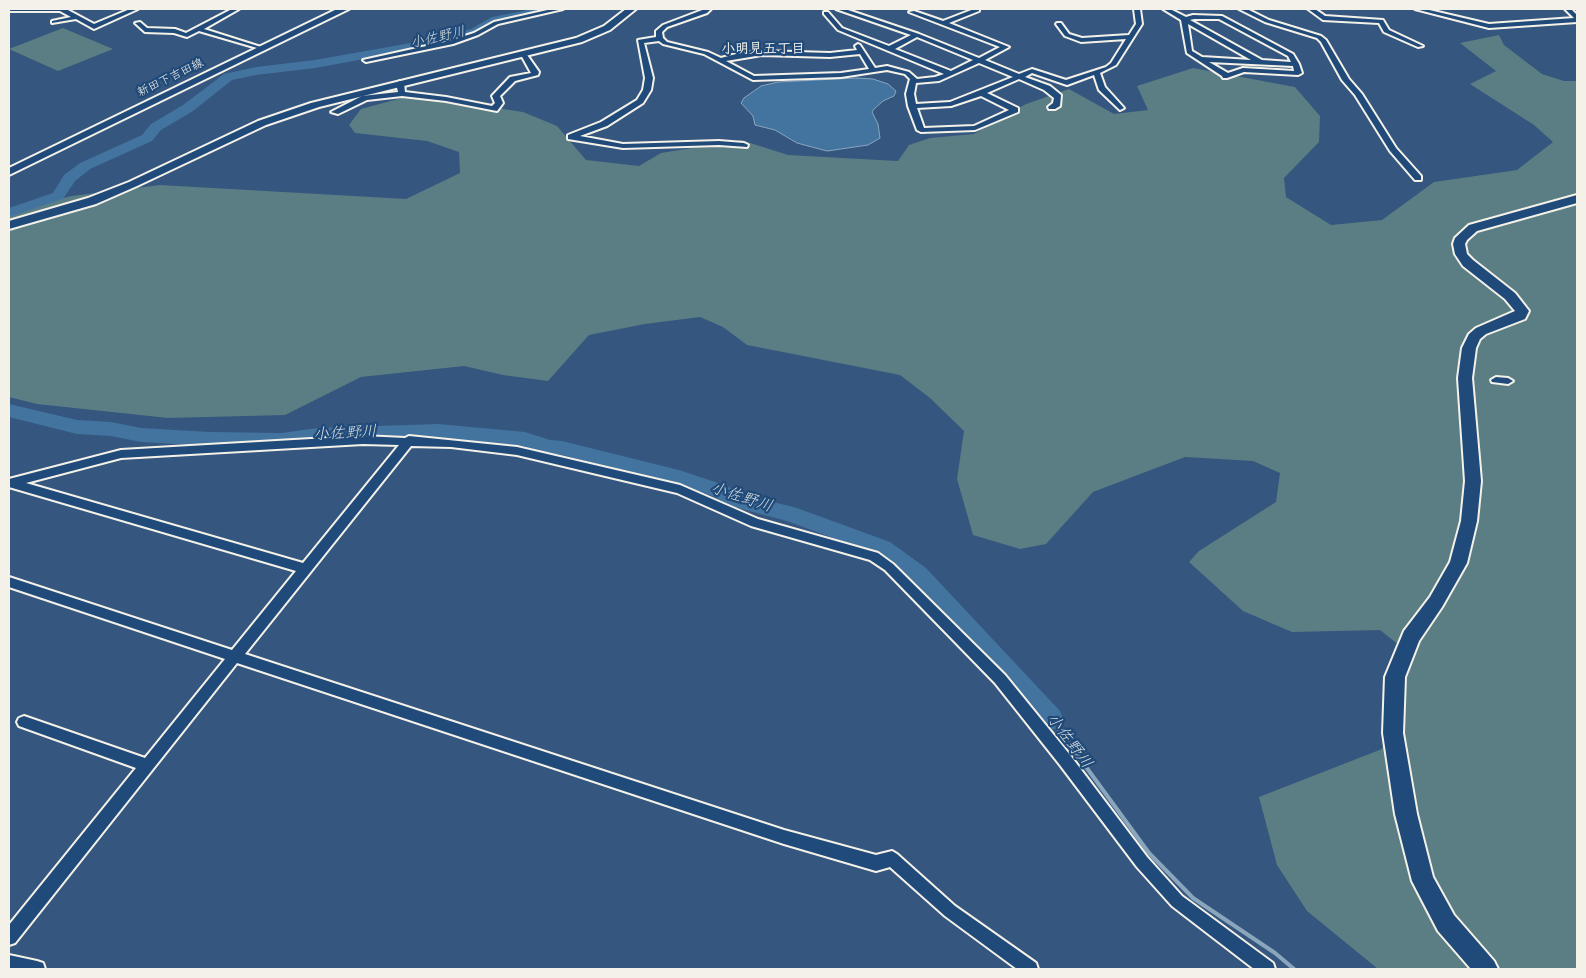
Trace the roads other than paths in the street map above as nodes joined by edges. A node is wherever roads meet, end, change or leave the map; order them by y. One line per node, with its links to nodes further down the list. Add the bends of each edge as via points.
1 (9, 9): 2 (street)
2 (61, 9): 19 (street)
3 (135, 9): 19 (street, via 94,26)
4 (236, 9): 28 (street)
5 (344, 9): 34 (street, 新田下吉田線)
6 (560, 9): 39 (street, via 496,23 451,43)
7 (631, 9): 37 (street, via 607,28 579,40)
8 (708, 9): 32 (street, via 665,26 659,31)
9 (953, 9): 21 (street, via 952,14)
10 (1138, 9): 31 (street, via 1139,24)
11 (1166, 9): 23 (street)
12 (1242, 9): 58 (street, via 1273,24 1324,41 1393,149)
13 (1311, 9): 33 (street, via 1323,18 1382,22 1386,31)
14 (1418, 9): 18 (street)
15 (1568, 9): 22 (street)
16 (842, 10): 20 (street); 30 (street, via 826,13 840,29)
17 (977, 10): 21 (street)
18 (1430, 10): 22 (street, via 1489,26)
19 (78, 16): 24 (street)
20 (906, 17): 26 (street); 29 (street)
21 (957, 18): 26 (street)
22 (1577, 19)
23 (1184, 20): 38 (street, via 1189,52); 42 (street); 43 (street, via 1220,17 1291,55)
24 (54, 22)
25 (138, 23): 28 (street, via 145,30 175,31 187,35)
26 (944, 23): 41 (street, via 1006,47)
27 (1059, 24): 31 (street, via 1067,35 1081,40)
28 (198, 29): 34 (street)
29 (917, 35): 35 (street); 41 (street)
30 (856, 36): 35 (street); 36 (street)
31 (1131, 37): 45 (street, via 1112,66)
32 (660, 39): 40 (street); 56 (street, via 640,41 649,78 647,90 640,101 604,124 571,137 623,146)
33 (1420, 46)
34 (262, 49): 57 (street, 新田下吉田線)
35 (889, 49): 46 (street)
36 (861, 52): 40 (street, via 830,55 762,53); 44 (street)
37 (523, 53): 49 (street); 51 (street, via 534,75 513,79 496,96 499,103 494,109)
38 (1200, 59): 42 (street); 43 (street, via 1226,77 1243,70 1298,73)
39 (366, 60)
40 (721, 60): 44 (street, via 755,79)
41 (982, 60): 46 (street); 47 (street)
42 (1260, 62): 43 (street)
43 (1296, 64)
44 (874, 71): 48 (street, via 900,70 913,76)
45 (1096, 72): 47 (street, via 1067,83 1032,71); 54 (street, via 1102,88)
46 (951, 74): 48 (street)
47 (1018, 76): 50 (street); 53 (street, via 1056,94 1058,100)
48 (914, 81): 52 (street, via 910,94)
49 (400, 83): 51 (street); 60 (street, via 315,105 262,123 92,201)
50 (981, 93): 52 (street, via 951,104); 52 (street, via 1015,110 975,128 921,130)
51 (402, 94): 55 (street, via 365,98)
52 (912, 106)
53 (1052, 107)
54 (1120, 108)
55 (335, 112)
56 (744, 145)
57 (9, 172)
58 (1418, 178)
59 (1577, 199): 75 (street, via 1474,228 1461,238 1461,254 1468,263 1510,296 1522,311 1520,316 1481,331 1469,348 1465,378 1473,481 1470,521 1458,563 1411,637 1395,677 1393,733 1406,814 1423,880 1446,923)
60 (9, 225)
61 (1496, 380): 62 (street)
62 (1508, 381)
63 (409, 440): 64 (street, via 121,454); 65 (street); 74 (street, via 517,451 680,489 755,523 874,556 889,567 1000,679 1142,862 1177,901)
64 (9, 483): 65 (street)
65 (305, 569): 67 (street)
66 (9, 582): 67 (street)
67 (235, 656): 69 (street); 73 (street, via 784,837 876,863 892,859 950,911)
68 (24, 722): 69 (street)
69 (147, 765): 70 (street)
70 (9, 937)
71 (9, 963): 72 (street)
72 (37, 969)
73 (1030, 969)
74 (1266, 969)
75 (1486, 969)

